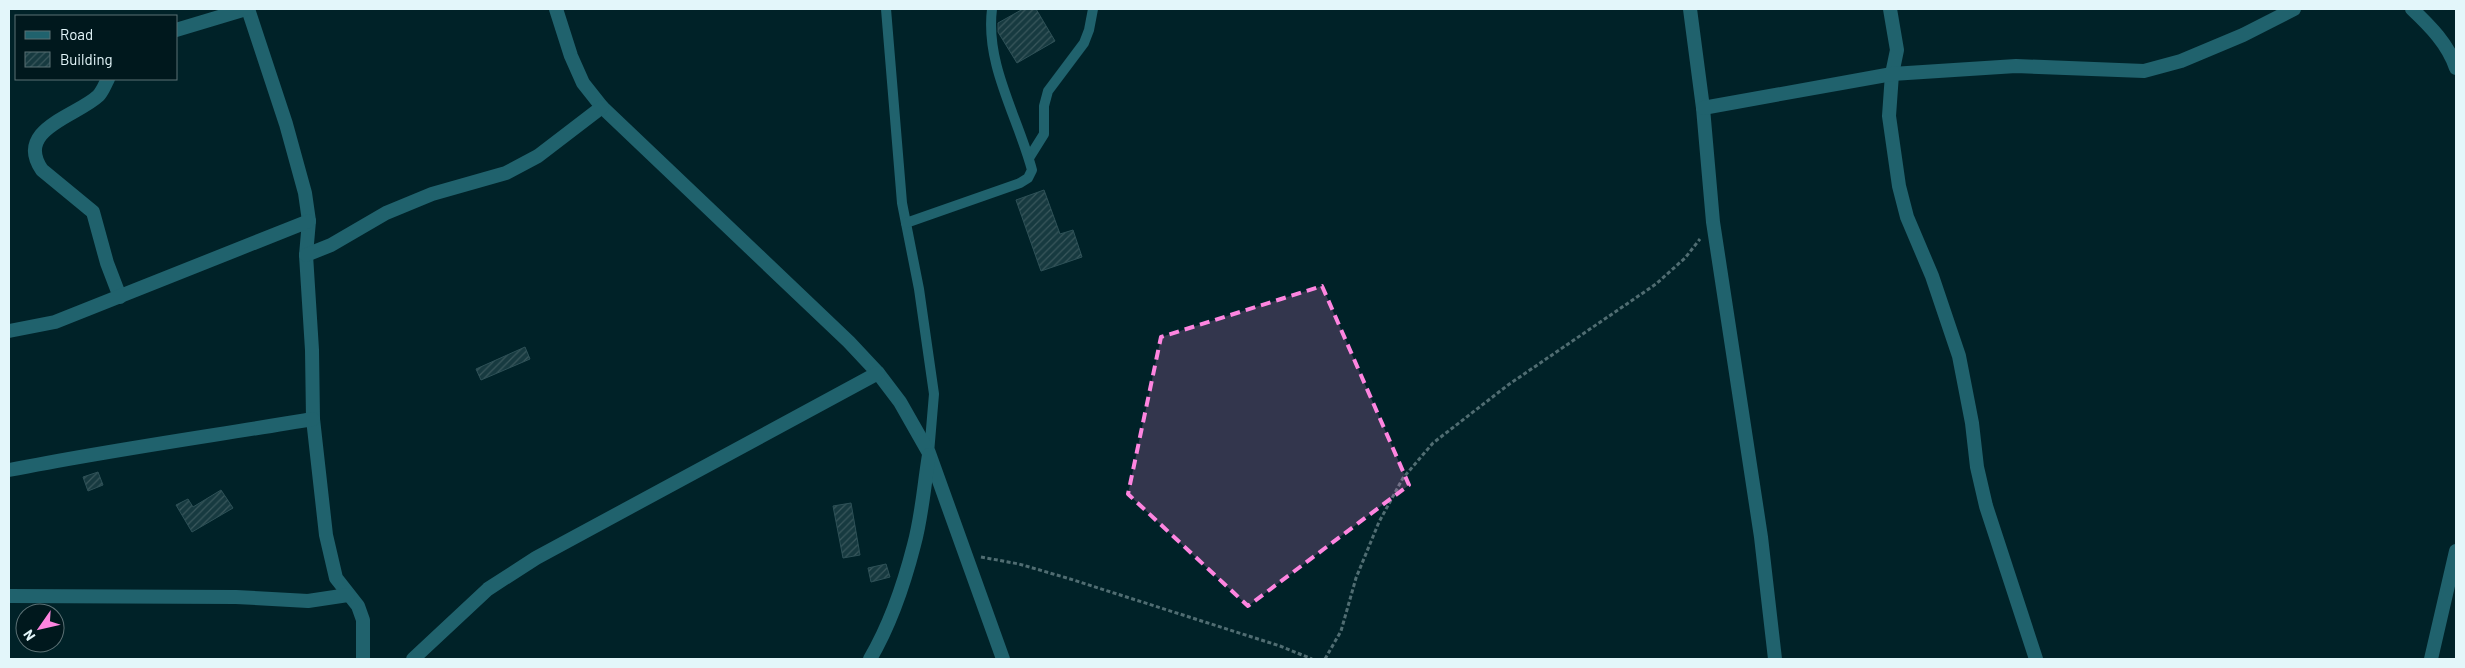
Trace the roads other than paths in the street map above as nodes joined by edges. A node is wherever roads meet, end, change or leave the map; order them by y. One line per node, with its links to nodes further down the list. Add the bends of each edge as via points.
1 (247, 9): 10 (street); 17 (street, via 286,124)
2 (556, 9): 14 (street, via 583,83)
3 (886, 9): 18 (lane, via 893,111)
4 (992, 9): 16 (lane, via 990,34 1008,104)
5 (1093, 9): 16 (lane, via 1084,43 1048,92 1044,106 1044,134)
6 (1690, 9): 15 (street)
7 (1890, 9): 12 (street, via 1897,50)
8 (2294, 9): 12 (street, via 2181,61 2144,71 2016,66)
9 (2412, 9): 11 (street, via 2451,53)
10 (178, 29)
11 (2456, 68)
12 (1892, 74): 15 (street); 34 (street, via 1889,116 1899,186 1959,356 1972,423 1976,467)
13 (107, 80): 20 (street, via 99,95 61,119 36,141 35,153 42,170 93,212 106,263)
14 (602, 107): 19 (street, via 538,156 506,173 432,194 386,213); 22 (street)
15 (1703, 108): 33 (street, via 1713,222 1761,537)
16 (1029, 158): 18 (lane, via 1032,170 1020,183)
17 (309, 221): 19 (street); 20 (street)
18 (906, 223): 24 (lane, via 934,394)
19 (306, 255): 23 (street)
20 (120, 297): 21 (street, via 55,322)
21 (9, 331)
22 (878, 373): 24 (street, via 900,402); 30 (street, via 536,558 488,589)
23 (313, 419): 25 (street, via 91,453); 27 (street, via 332,567)
24 (929, 453): 31 (street, via 914,545 895,604); 32 (street)
25 (9, 470)
26 (2456, 551): 35 (street)
27 (348, 594): 28 (street, via 308,601 236,597); 29 (street, via 358,606 363,620)
28 (9, 596)
29 (363, 659)
30 (413, 659)
31 (870, 659)
32 (1004, 659)
33 (1775, 659)
34 (2036, 659)
35 (2431, 659)

